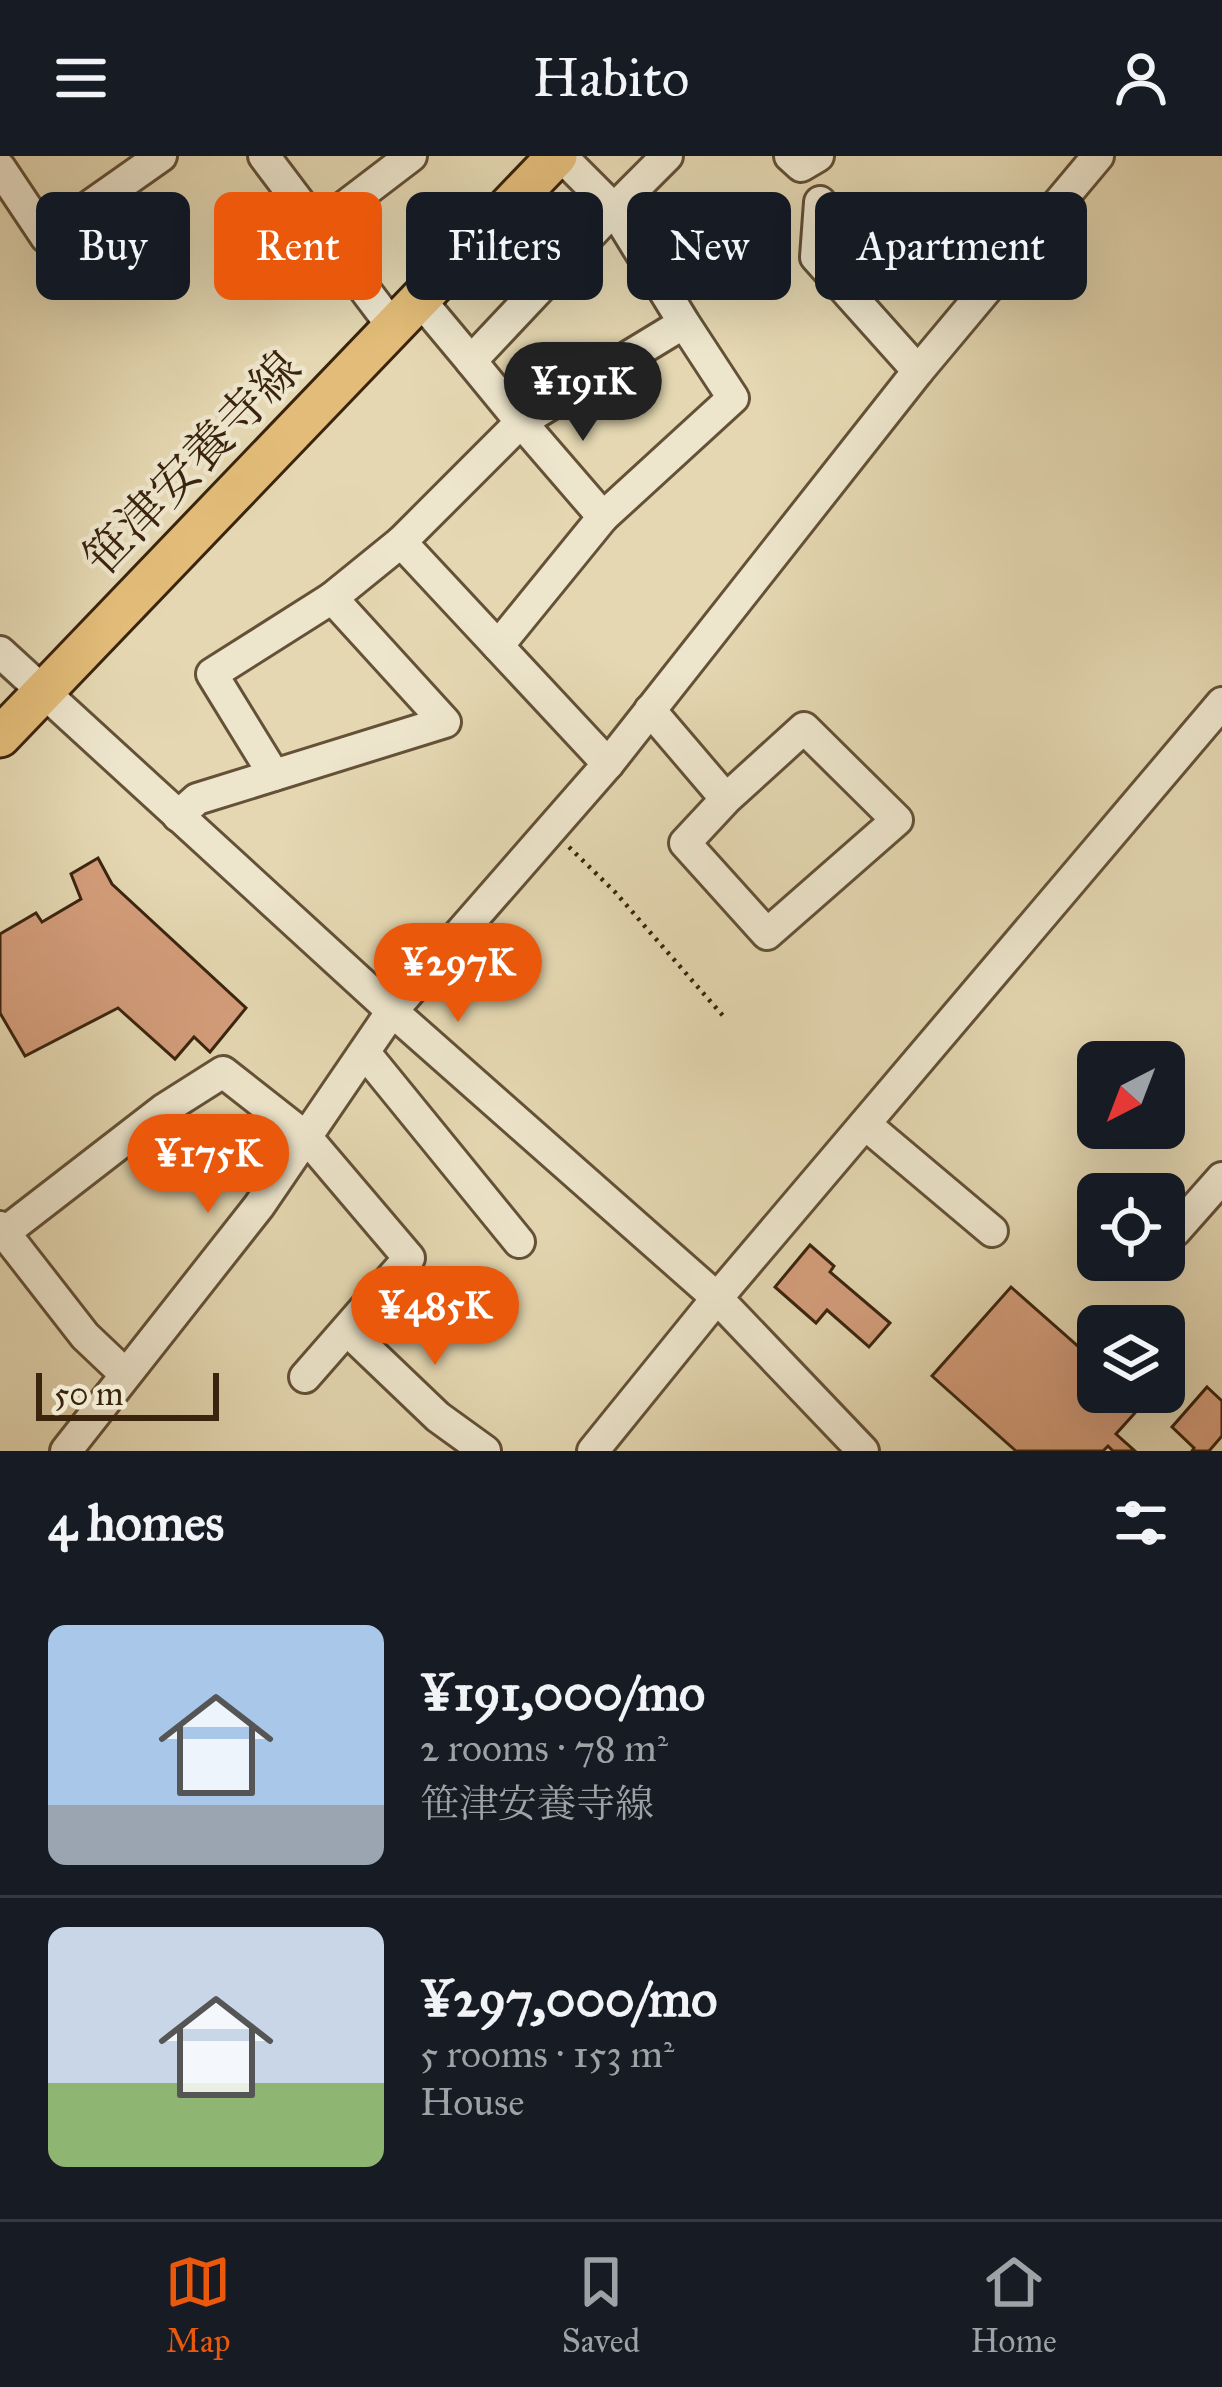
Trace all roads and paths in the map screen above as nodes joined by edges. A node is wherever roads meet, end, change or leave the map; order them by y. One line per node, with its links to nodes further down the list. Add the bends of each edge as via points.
1 (161, 156): 9 (street, via 46,237)
2 (264, 156): 10 (street)
3 (411, 156): 11 (street)
4 (559, 156): 12 (street); 15 (main road, 笹津安養寺線)
5 (667, 156): 12 (street)
6 (790, 156): 7 (street, via 801,166)
7 (818, 156)
8 (1098, 156): 18 (street)
9 (0, 168)
10 (291, 192)
11 (364, 192)
12 (614, 209): 16 (street); 17 (street)
13 (382, 290): 15 (street)
14 (854, 300): 18 (street)
15 (406, 313): 17 (street); 25 (main road, 笹津安養寺線)
16 (684, 323): 19 (street); 20 (street, via 733,398)
17 (471, 361): 19 (street)
18 (918, 371): 27 (street)
19 (521, 422): 20 (street); 21 (street)
20 (603, 517): 23 (street)
21 (401, 542): 22 (street); 23 (street)
22 (332, 598): 30 (street, via 212,674); 30 (street, via 445,722)
23 (498, 646): 29 (street)
24 (0, 652): 25 (street)
25 (42, 694): 28 (main road, 笹津安養寺線); 32 (street)
26 (1222, 703): 37 (street)
27 (650, 710): 29 (street); 31 (street)
28 (0, 737)
29 (608, 764): 33 (street)
30 (274, 775): 32 (street, via 197,799)
31 (726, 799): 31 (street, via 685,843 767,934 896,820 804,728)
32 (178, 816): 34 (street)
33 (552, 830): 34 (street); 35 (path)
34 (392, 1011): 36 (street); 44 (street)
35 (724, 1017)
36 (365, 1053): 38 (street); 43 (street)
37 (865, 1124): 42 (street); 44 (street)
38 (307, 1138): 41 (street, via 223,1072); 45 (street, via 409,1258); 46 (street)
39 (1222, 1178): 40 (street)
40 (1185, 1220)
41 (2, 1230): 46 (street, via 85,1336)
42 (992, 1231)
43 (519, 1241)
44 (717, 1298): 50 (street); 51 (street)
45 (346, 1330): 47 (street); 49 (street)
46 (124, 1372): 48 (street)
47 (305, 1377)
48 (65, 1451)
49 (485, 1451)
50 (593, 1451)
51 (862, 1451)

